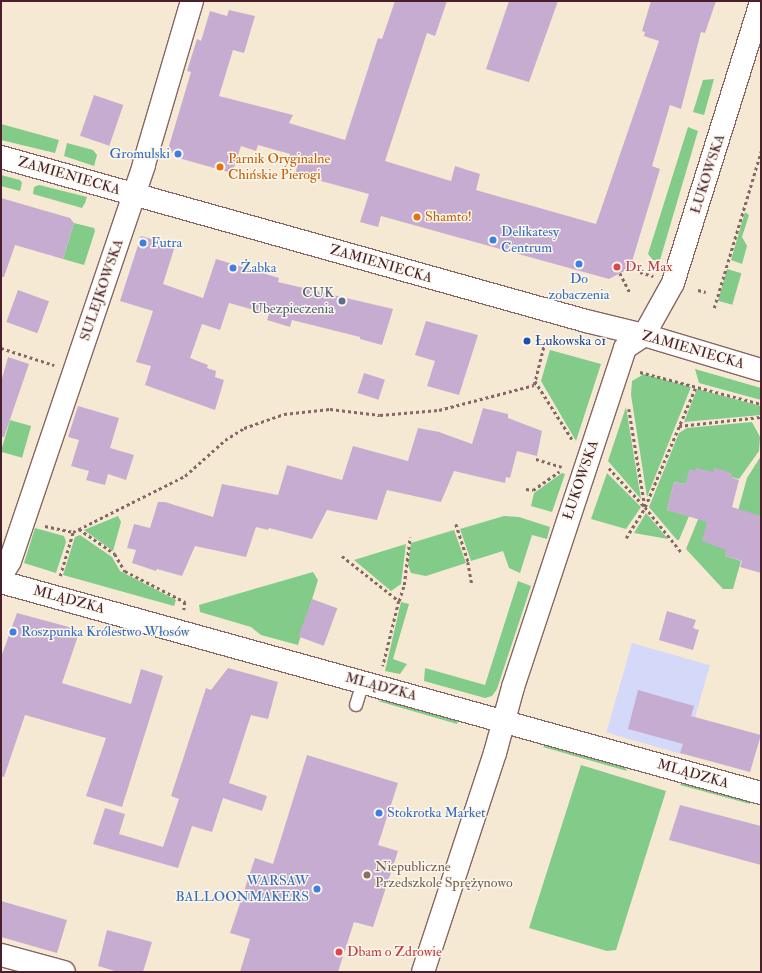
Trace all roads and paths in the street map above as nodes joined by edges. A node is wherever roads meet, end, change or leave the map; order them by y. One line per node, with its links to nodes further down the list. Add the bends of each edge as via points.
1 (192, 1): 5 (street, SULEJKOWSKA)
2 (761, 2): 13 (street, ŁUKOWSKA, via 673,283)
3 (761, 151): 12 (path)
4 (1, 157): 5 (street, ZAMIENIECKA)
5 (134, 195): 13 (street, ZAMIENIECKA); 39 (street, SULEJKOWSKA, via 10,561)
6 (640, 272): 8 (path)
7 (620, 273): 11 (path)
8 (655, 277)
9 (698, 290): 10 (path)
10 (706, 292)
11 (630, 293)
12 (714, 308)
13 (644, 335): 17 (street, ZAMIENIECKA); 46 (street, ŁUKOWSKA, via 625,348 513,687)
14 (545, 341): 19 (path)
15 (1, 348): 16 (path)
16 (54, 365)
17 (761, 370)
18 (637, 375): 20 (path, via 642,371)
19 (535, 381): 25 (path); 32 (path, via 534,385 439,410 380,414 330,408 284,414 244,428 225,440 185,476)
20 (696, 386): 22 (path); 24 (path)
21 (628, 403): 29 (path)
22 (761, 404)
23 (761, 417): 24 (path)
24 (679, 426): 29 (path)
25 (573, 442)
26 (536, 459): 28 (path, via 564,468 533,490)
27 (605, 463): 29 (path)
28 (526, 489)
29 (645, 507): 35 (path); 36 (path)
30 (456, 524): 41 (path)
31 (41, 525): 33 (path)
32 (79, 530): 33 (path); 42 (path, via 115,554 125,571)
33 (73, 532): 38 (path, via 59,577)
34 (410, 537): 43 (path, via 404,585)
35 (626, 538)
36 (682, 553)
37 (342, 556): 43 (path)
38 (53, 575)
39 (1, 576)
40 (1, 582): 44 (street, MLĄDZKA)
41 (472, 585)
42 (185, 602)
43 (399, 602): 44 (path)
44 (372, 677): 45 (lane); 46 (street, MLĄDZKA)
45 (356, 705)
46 (505, 721): 47 (street, MLĄDZKA); 50 (street, ŁUKOWSKA)
47 (761, 793)
48 (1, 955): 49 (street)
49 (64, 972)
50 (423, 972)

